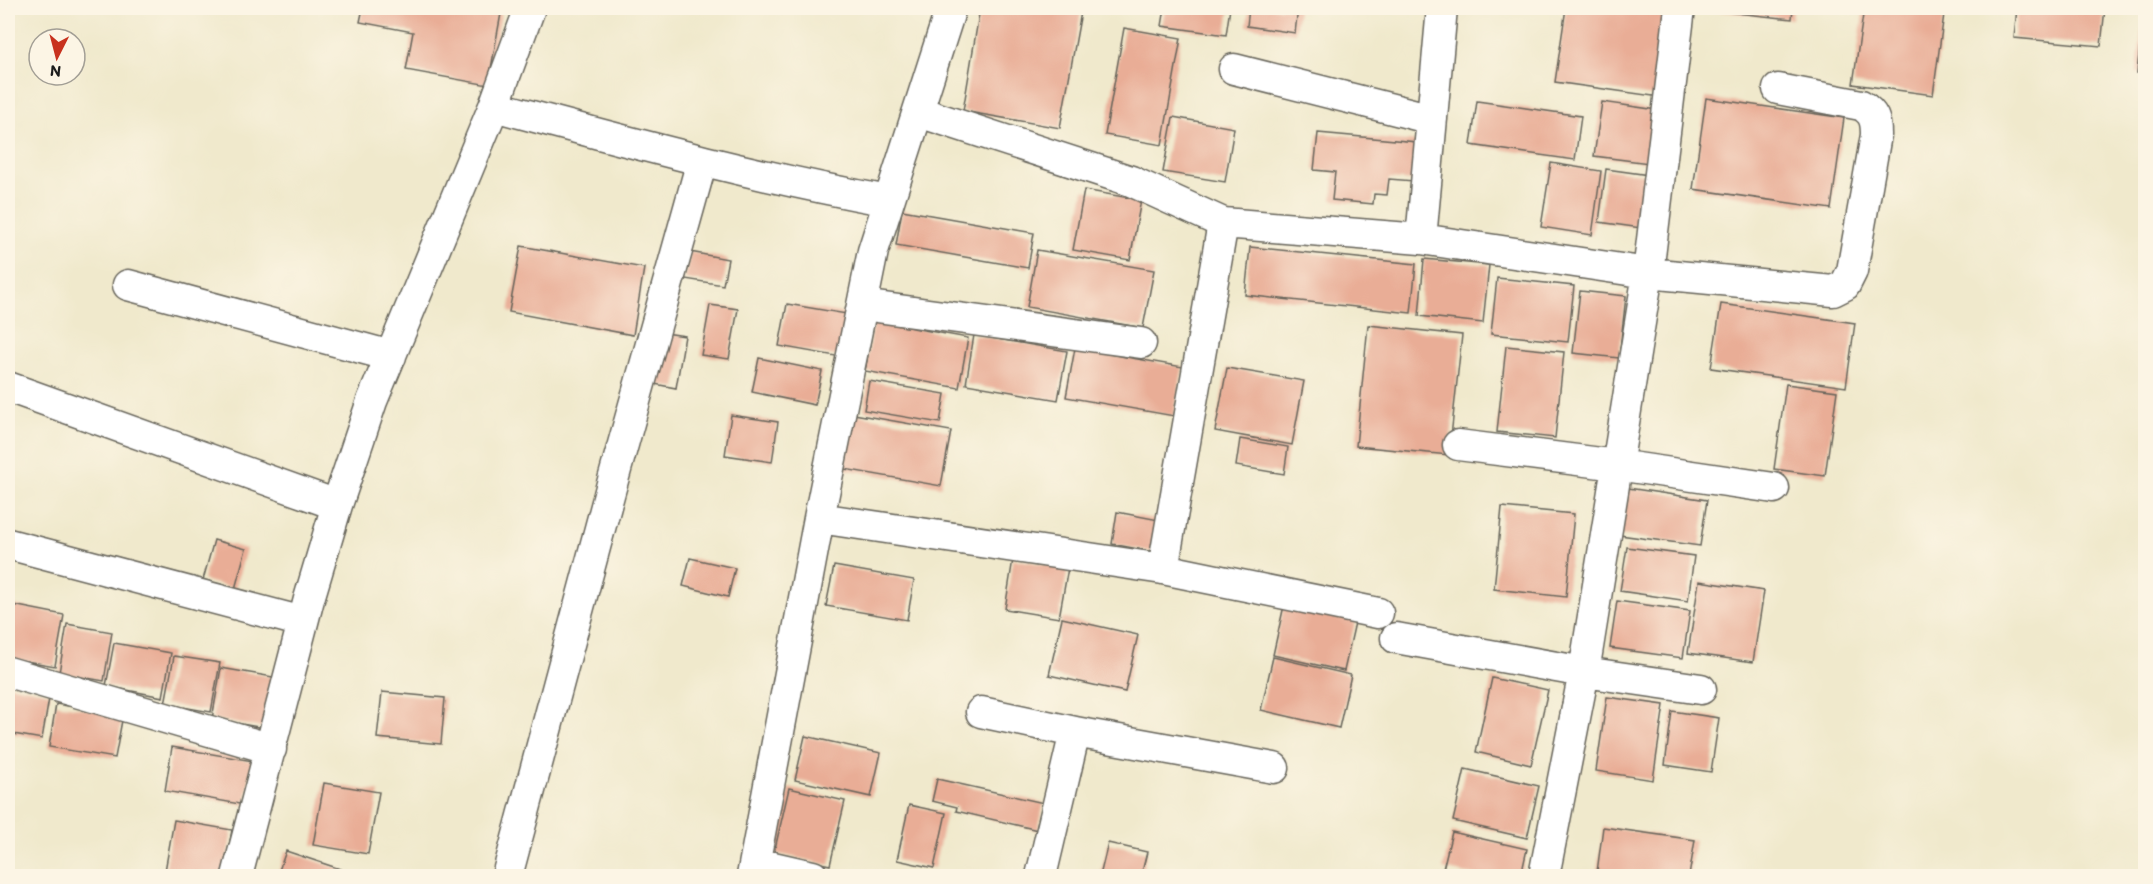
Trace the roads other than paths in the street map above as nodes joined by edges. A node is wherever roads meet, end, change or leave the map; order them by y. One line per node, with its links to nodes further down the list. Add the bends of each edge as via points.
1 (530, 8): 7 (street)
2 (951, 8): 8 (street)
3 (1442, 8): 9 (street)
4 (1680, 8): 14 (street)
5 (1234, 69): 9 (street)
6 (1778, 89): 14 (street, via 1861,105 1876,121 1852,271 1845,285 1833,291)
7 (495, 106): 10 (street); 18 (street)
8 (919, 112): 11 (street); 12 (street, via 1131,181)
9 (1432, 118): 13 (street)
10 (702, 160): 11 (street); 39 (street)
11 (889, 201): 16 (street)
12 (1223, 223): 13 (street); 26 (street)
13 (1421, 239): 14 (street)
14 (1648, 273): 21 (street)
15 (128, 285): 18 (street)
16 (862, 305): 17 (street); 24 (street)
17 (1141, 343)
18 (391, 356): 23 (street)
19 (8, 387): 23 (street)
20 (1458, 445): 21 (street)
21 (1617, 465): 22 (street); 31 (street)
22 (1774, 488)
23 (337, 505): 28 (street)
24 (819, 518): 26 (street); 37 (street)
25 (8, 544): 28 (street)
26 (1163, 568): 27 (street)
27 (1378, 613)
28 (303, 622): 35 (street)
29 (1396, 638): 31 (street)
30 (8, 672): 35 (street)
31 (1584, 672): 32 (street); 42 (street)
32 (1701, 689)
33 (981, 712): 34 (street)
34 (1074, 732): 36 (street); 41 (street)
35 (271, 749): 38 (street)
36 (1274, 768)
37 (754, 870): 40 (street)
38 (237, 876)
39 (507, 876)
40 (813, 876)
41 (1041, 876)
42 (1544, 876)

